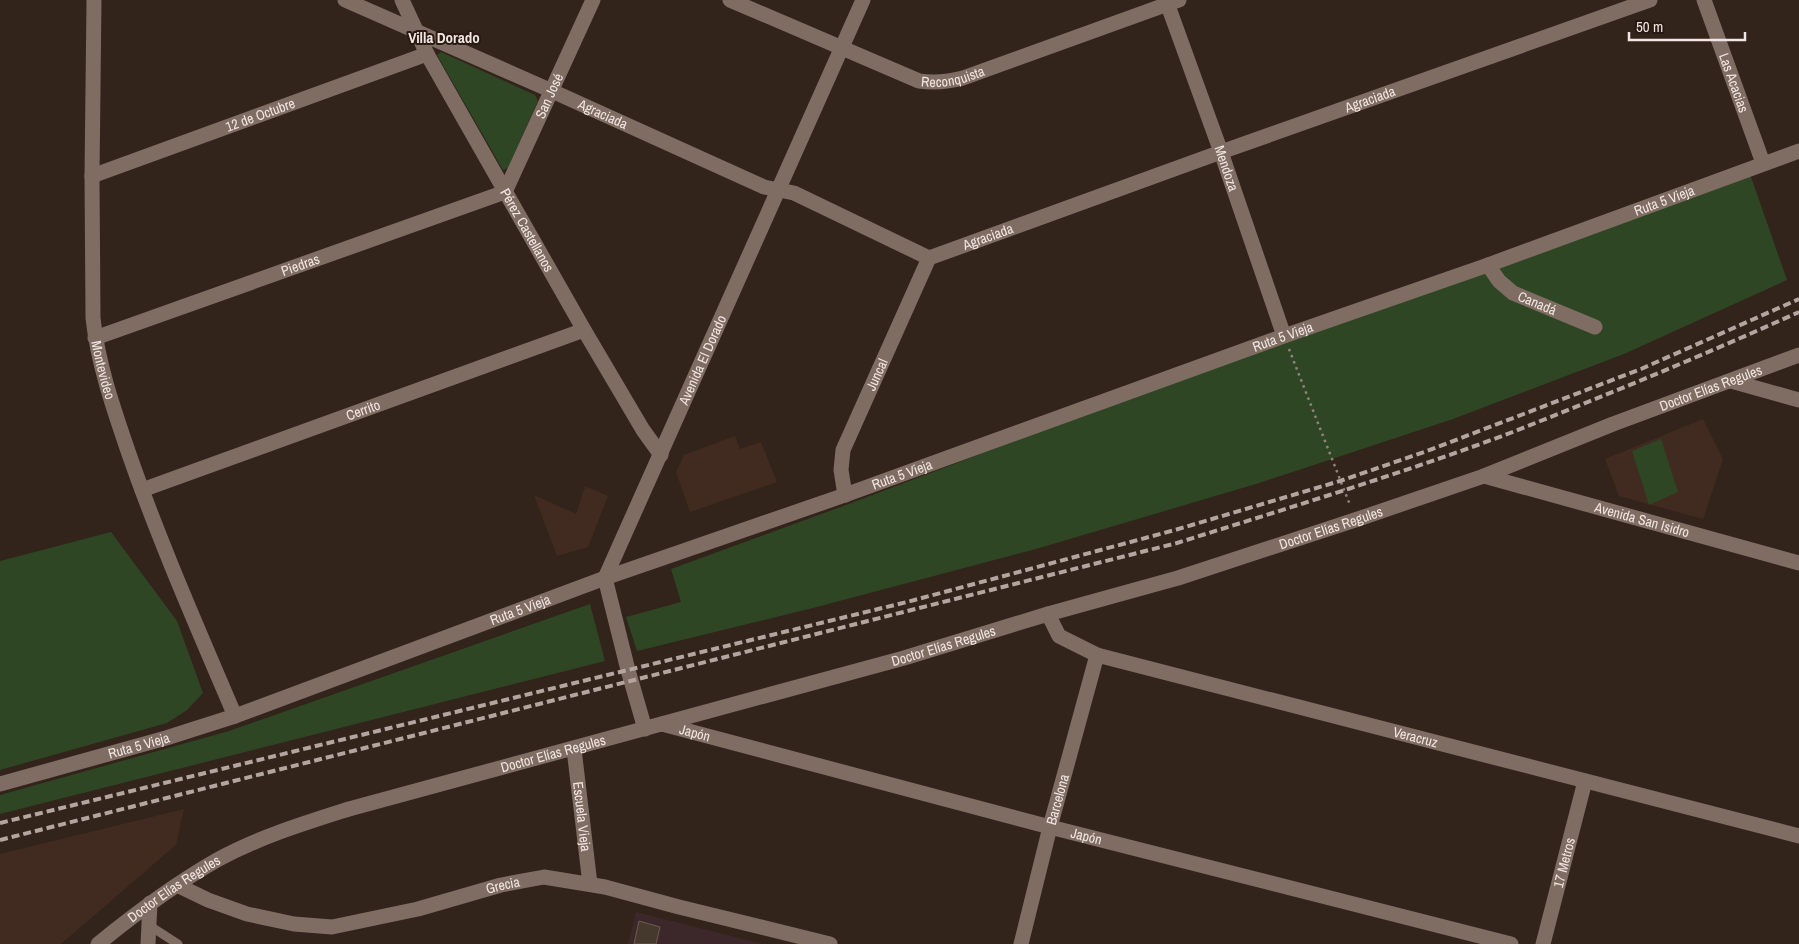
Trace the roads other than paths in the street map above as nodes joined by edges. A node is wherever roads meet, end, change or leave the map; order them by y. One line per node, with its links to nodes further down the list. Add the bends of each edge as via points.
1 (94, 0): 17 (street, Montevideo)
2 (345, 0): 10 (street, Agraciada)
3 (402, 0): 10 (street, Pérez Castellanos)
4 (593, 0): 13 (street, San José)
5 (730, 0): 11 (street, Reconquista)
6 (863, 0): 11 (street, Avenida El Dorado)
7 (1650, 0): 15 (street, Agraciada)
8 (1704, 0): 16 (street, Las Acacias)
9 (1171, 1): 11 (street, Reconquista, via 946,82 920,81); 15 (street, Mendoza)
10 (417, 32): 12 (street, Pérez Castellanos); 13 (street, Agraciada)
11 (841, 48): 18 (street, Avenida El Dorado)
12 (427, 54): 17 (street, 12 de Octubre); 19 (street, Pérez Castellanos)
13 (552, 91): 18 (street, Agraciada); 19 (street, San José)
14 (1799, 151): 16 (street, Ruta 5 Vieja)
15 (1221, 152): 20 (street, Agraciada); 24 (street, Mendoza)
16 (1764, 163): 21 (street, Ruta 5 Vieja)
17 (92, 176): 25 (street, Montevideo, via 93,318)
18 (777, 190): 20 (street, Agraciada, via 794,193); 29 (street, Avenida El Dorado)
19 (505, 192): 23 (street, Pérez Castellanos); 25 (street, Piedras)
20 (929, 258): 32 (street, Juncal, via 843,450 841,470)
21 (1488, 265): 22 (street, Canadá, via 1513,293); 24 (street, Ruta 5 Vieja)
22 (1595, 327)
23 (584, 330): 29 (street, Pérez Castellanos); 31 (street, Cerrito)
24 (1284, 336): 32 (street, Ruta 5 Vieja)
25 (96, 338): 31 (street, Montevideo, via 104,377)
26 (1799, 355): 27 (street, Doctor Elías Regules)
27 (1731, 381): 28 (street); 30 (street, Doctor Elías Regules)
28 (1799, 400)
29 (661, 455): 34 (street, Avenida El Dorado)
30 (1484, 476): 33 (street, Avenida San Isidro); 35 (street, Doctor Elías Regules, via 1178,578)
31 (142, 490): 37 (street, Montevideo)
32 (845, 495): 34 (street, Ruta 5 Vieja)
33 (1799, 563)
34 (605, 578): 37 (street, Ruta 5 Vieja); 39 (street)
35 (1048, 614): 36 (street, Veracruz, via 1059,636); 38 (street, Doctor Elías Regules, via 904,658)
36 (1097, 655): 41 (street, Veracruz); 43 (street, Barcelona)
37 (235, 716): 42 (street, Ruta 5 Vieja)
38 (662, 724): 39 (street, Doctor Elías Regules); 43 (street, Japón)
39 (645, 728): 40 (street, Doctor Elías Regules)
40 (574, 749): 45 (street, Escuela Vieja); 46 (street, Doctor Elías Regules, via 306,823 218,860)
41 (1585, 781): 44 (street, Veracruz); 55 (street, 17 Metros)
42 (0, 784)
43 (1050, 827): 53 (street, Barcelona); 54 (street, Japón)
44 (1799, 836)
45 (590, 884): 46 (street, Grecia, via 544,877 332,927 294,924 247,914); 52 (street, Grecia)
46 (177, 885): 47 (street, Doctor Elías Regules)
47 (150, 903): 48 (street); 49 (street, Doctor Elías Regules)
48 (150, 926): 50 (street); 51 (lane)
49 (98, 944)
50 (148, 944)
51 (178, 944)
52 (830, 944)
53 (1021, 944)
54 (1511, 944)
55 (1543, 944)

